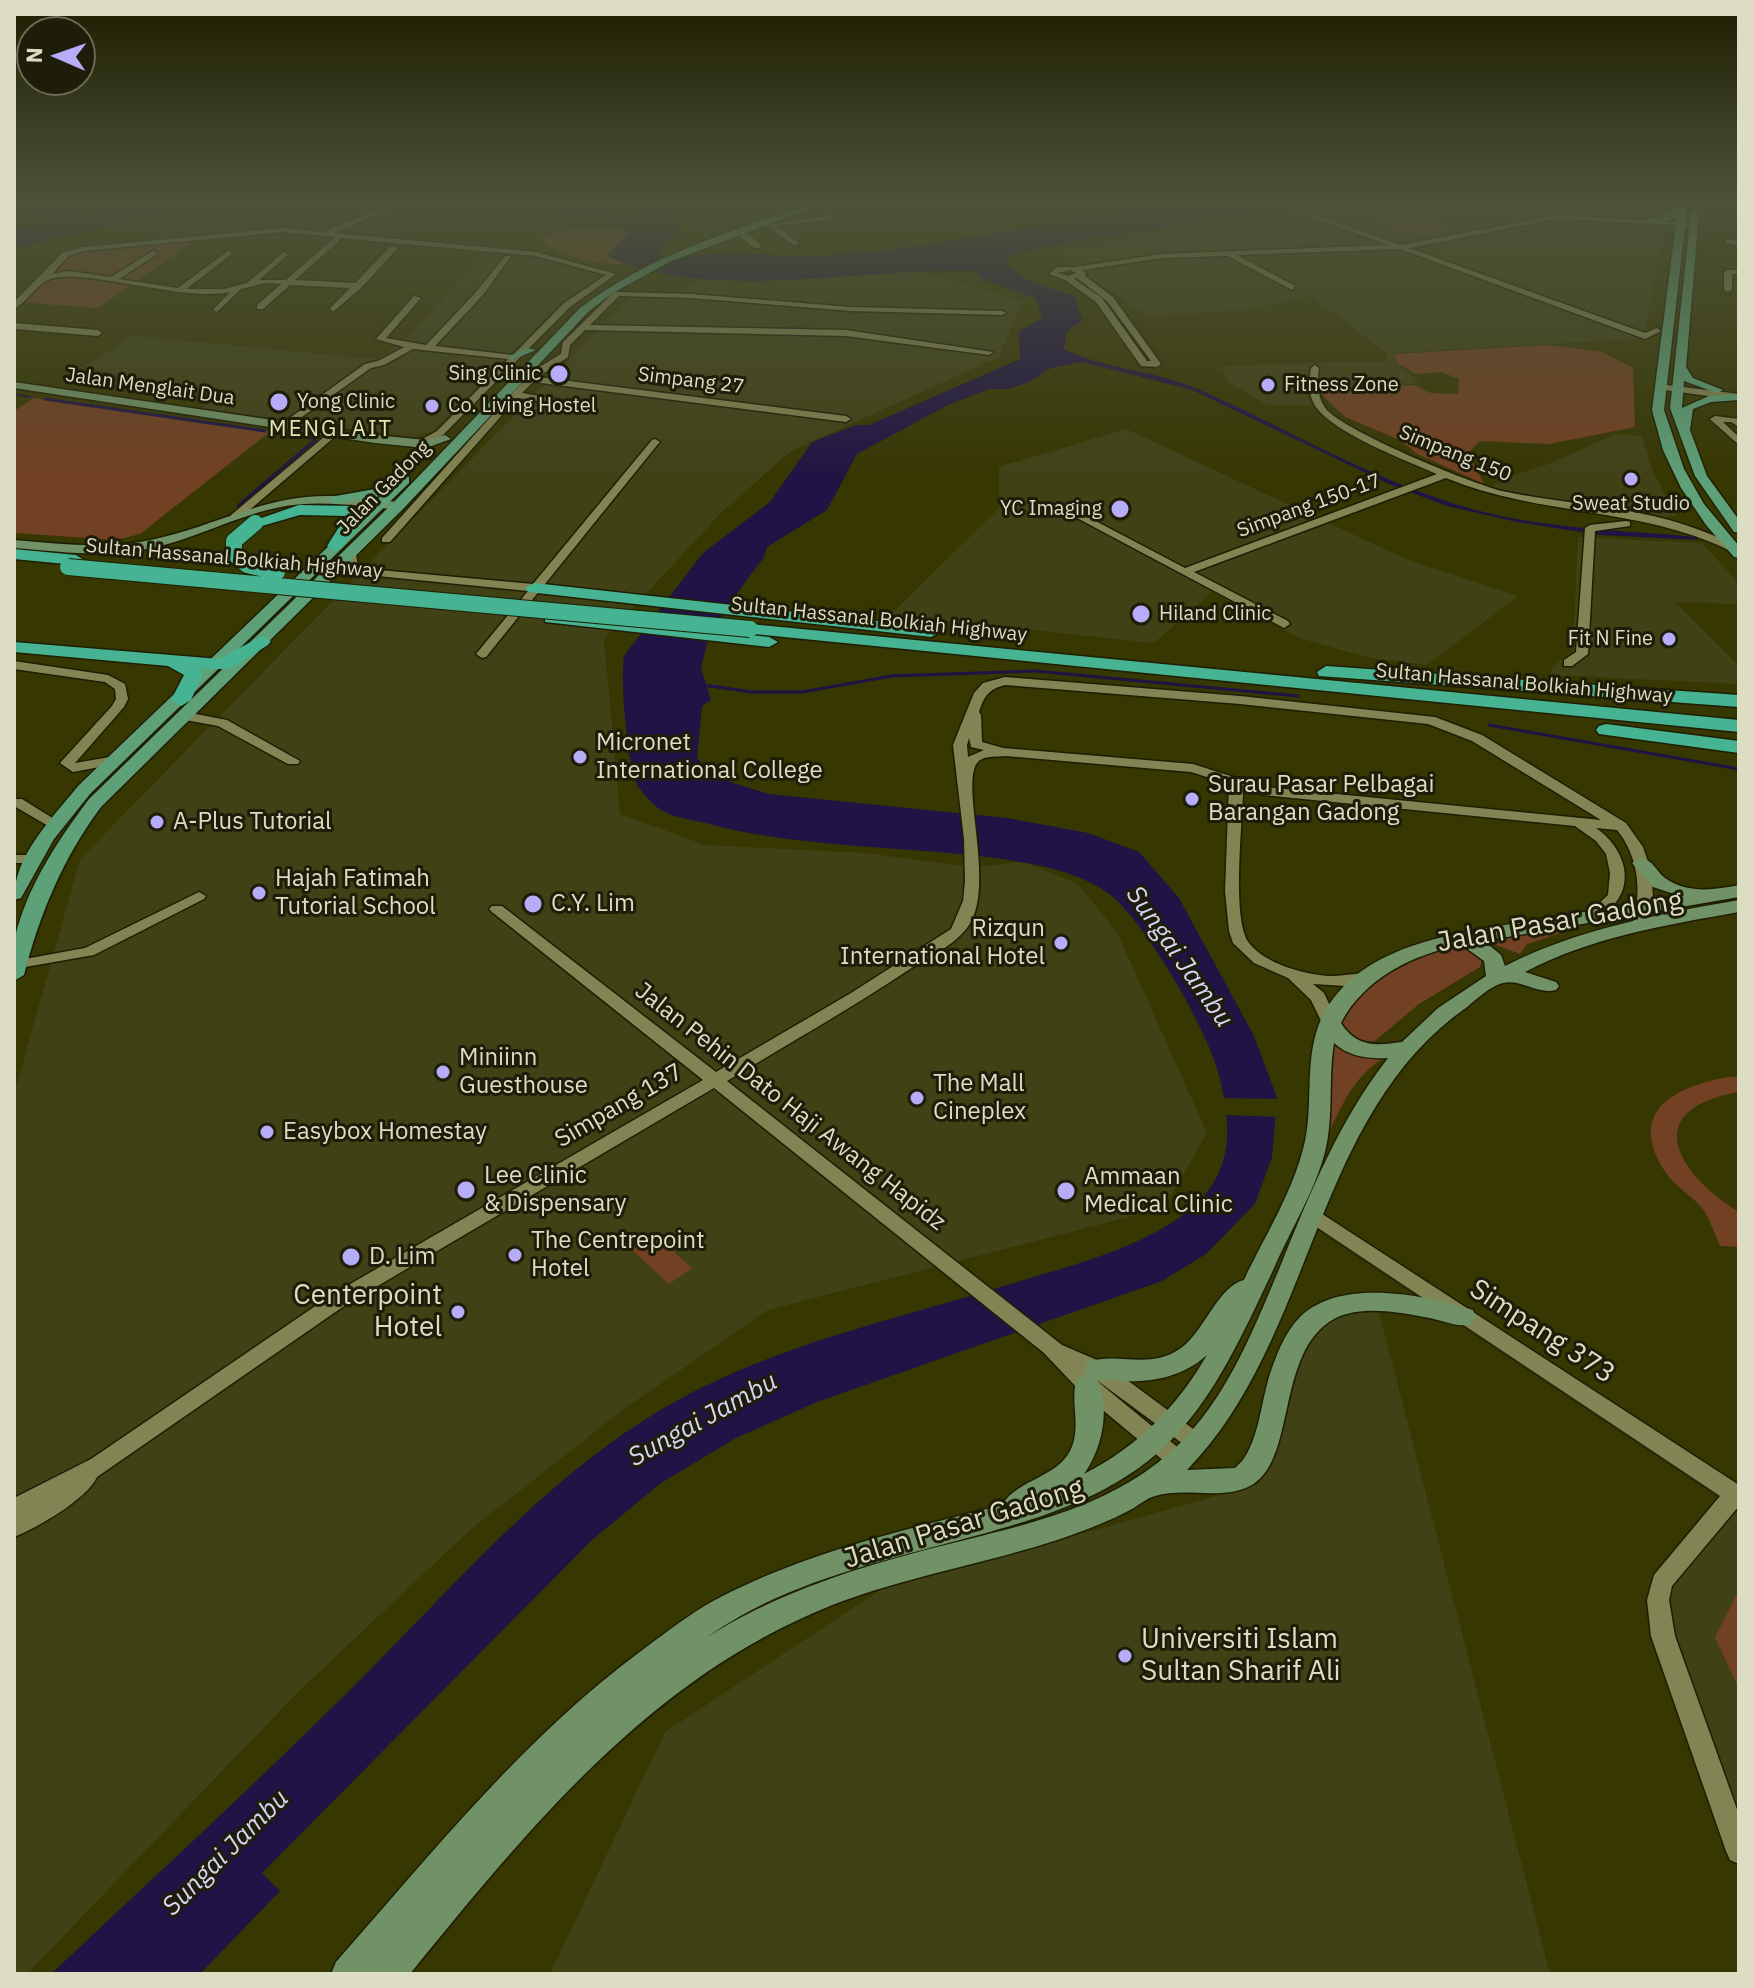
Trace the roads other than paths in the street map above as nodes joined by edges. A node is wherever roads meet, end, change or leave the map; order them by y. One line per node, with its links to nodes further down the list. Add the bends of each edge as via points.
1 (229, 298): 18 (street)
2 (270, 298): 17 (street)
3 (346, 298): 19 (street)
4 (417, 298): 28 (street, via 380,339)
5 (475, 298): 29 (street)
6 (577, 298): 33 (street)
7 (586, 298): 31 (main road, Jalan Gadong)
8 (607, 298): 31 (main road, Jalan Gadong, via 584,310)
9 (611, 298): 23 (street)
10 (737, 298): 20 (street, via 851,309)
11 (1096, 298): 12 (street, via 1144,364 1156,365)
12 (1109, 298)
13 (1538, 298): 21 (street)
14 (1662, 298): 24 (main road)
15 (1671, 298): 34 (main road)
16 (1686, 298): 26 (main road)
17 (260, 307)
18 (217, 310)
19 (333, 310)
20 (1002, 313)
21 (1609, 324): 24 (street, via 1645,336); 27 (street)
22 (14, 326): 25 (street)
23 (581, 327): 30 (street, via 846,333); 32 (street, via 566,344)
24 (1657, 331): 27 (main road)
25 (98, 333)
26 (1681, 340): 34 (main road, via 1672,358); 35 (main road)
27 (1657, 344): 34 (main road)
28 (412, 346): 29 (street); 47 (street, via 368,366)
29 (428, 348): 33 (street)
30 (989, 352)
31 (538, 354): 32 (main road); 33 (main road); 54 (main road, Jalan Gadong)
32 (565, 355): 37 (street)
33 (517, 359): 49 (main road, Jalan Gadong)
34 (1663, 361): 39 (main road)
35 (1678, 365): 40 (main road); 41 (main road, via 1689,380)
36 (1315, 368): 56 (street, Simpang 150, via 1311,390 1334,421)
37 (531, 379): 42 (street); 45 (street, Simpang 27)
38 (14, 385): 47 (street, Jalan Menglait Dua)
39 (1659, 385): 40 (street); 61 (main road, via 1663,435)
40 (1676, 388): 41 (street); 43 (street); 50 (main road, via 1677,419)
41 (1717, 390): 43 (street)
42 (515, 395): 44 (street); 54 (street)
43 (1739, 396): 50 (main road, via 1688,407)
44 (587, 405)
45 (846, 419)
46 (1739, 424): 53 (street, via 1715,419)
47 (282, 427): 48 (street, Jalan Menglait Dua)
48 (333, 434): 51 (street, Jalan Menglait Dua); 62 (street)
49 (443, 436): 51 (street, Jalan Menglait Dua, via 418,444); 55 (main road, Jalan Gadong)
50 (1685, 438): 66 (main road, via 1701,476)
51 (375, 439): 55 (street, Jalan Menglait Dua, via 420,448)
52 (655, 442): 77 (street)
53 (1739, 442)
54 (466, 448): 60 (main road, Jalan Gadong, via 447,456); 67 (street)
55 (427, 459): 57 (main road, Jalan Gadong)
56 (1447, 474): 64 (street, Simpang 150, via 1501,494); 75 (street, Simpang 150-17)
57 (399, 486): 58 (main road); 59 (main road, Jalan Gadong)
58 (335, 500): 59 (street); 62 (street, via 284,502)
59 (379, 504): 60 (street); 69 (main road, Jalan Gadong)
60 (398, 506): 69 (main road, Jalan Gadong)
61 (1699, 507): 65 (street, via 1696,522); 70 (main road)
62 (235, 517): 68 (street, via 125,549)
63 (1082, 518): 75 (street)
64 (1624, 520): 65 (street); 87 (street, via 1590,531 1582,654)
65 (1671, 524): 70 (street)
66 (1739, 529)
67 (386, 540)
68 (14, 544)
69 (342, 550): 76 (highway, bridge, via 356,518 351,511 299,510 255,523 234,541 234,554 255,568); 77 (street, via 353,568 367,572); 78 (main road, Jalan Gadong); 82 (main road, Jalan Gadong)
70 (1737, 551)
71 (14, 554): 73 (highway, Sultan Hassanal Bolkiah Highway)
72 (14, 562): 73 (highway, Sultan Hassanal Bolkiah Highway)
73 (72, 563): 74 (highway); 76 (highway, Sultan Hassanal Bolkiah Highway); 81 (highway, Sultan Hassanal Bolkiah Highway, bridge)
74 (14, 571)
75 (1184, 572): 80 (street)
76 (335, 582): 81 (highway, Sultan Hassanal Bolkiah Highway)
77 (534, 588): 79 (street); 81 (highway, via 619,597)
78 (300, 604): 79 (street, via 341,595); 82 (main road, Jalan Gadong)
79 (515, 614): 81 (highway, via 601,624); 85 (street)
80 (1284, 624)
81 (753, 625): 90 (highway, Sultan Hassanal Bolkiah Highway); 91 (highway, Sultan Hassanal Bolkiah Highway)
82 (254, 637): 83 (highway, via 198,656); 89 (highway, via 229,664); 94 (main road, Jalan Gadong)
83 (14, 639)
84 (14, 647): 86 (highway)
85 (482, 654)
86 (170, 659): 89 (highway); 96 (highway, via 194,673)
87 (1568, 663)
88 (14, 665): 106 (street, via 97,677 121,687 118,707 68,759)
89 (215, 665): 96 (main road, Jalan Gadong)
90 (1223, 668): 92 (highway); 98 (highway, Sultan Hassanal Bolkiah Highway)
91 (1183, 673): 100 (highway, Sultan Hassanal Bolkiah Highway); 101 (highway)
92 (1620, 691): 93 (highway); 95 (highway)
93 (1739, 693)
94 (202, 700): 96 (main road, Jalan Gadong); 99 (street)
95 (1739, 701)
96 (183, 708): 99 (street); 103 (main road, Jalan Gadong); 127 (main road, Jalan Gadong, via 95,803 58,853 34,903)
97 (974, 713): 102 (street, via 976,744); 107 (street, Simpang 137, via 959,751); 113 (street, Simpang 137, via 987,686 1024,681 1430,720 1477,738)
98 (1739, 717)
99 (222, 723): 104 (street)
100 (1739, 726)
101 (1739, 750)
102 (1006, 752): 105 (street); 107 (street, via 970,760)
103 (116, 760): 106 (street); 109 (main road, Jalan Gadong)
104 (293, 761)
105 (1174, 767): 108 (street); 114 (street, via 1221,787)
106 (73, 768): 109 (street, via 84,780)
107 (965, 782): 133 (street, Simpang 137, via 972,901 964,924)
108 (1236, 783): 111 (street, via 1263,791); 114 (street)
109 (84, 790): 112 (main road, Jalan Gadong)
110 (17, 802): 112 (street)
111 (1562, 818): 113 (street); 124 (street, via 1597,833 1613,853 1615,896)
112 (55, 824): 115 (main road, Jalan Gadong)
113 (1621, 826): 116 (street)
114 (1237, 827): 128 (street, via 1235,931 1255,956)
115 (23, 859): 118 (main road, Jalan Gadong)
116 (1641, 863): 120 (street, via 1660,883); 123 (street)
117 (1739, 891): 120 (street, Jalan Pasar Gadong)
118 (14, 894)
119 (199, 896): 127 (street, via 81,955)
120 (1705, 896): 123 (street, Jalan Pasar Gadong)
121 (1739, 906): 123 (street, Jalan Pasar Gadong)
122 (497, 909): 133 (street, Jalan Pehin Dato Haji Awang Hapidz)
123 (1644, 914): 124 (street, Jalan Pasar Gadong); 126 (street, Jalan Pasar Gadong)
124 (1594, 915): 125 (street, Jalan Pasar Gadong)
125 (1462, 938): 129 (street, via 1494,959); 130 (street, Jalan Pasar Gadong, via 1407,954)
126 (1549, 950): 129 (street, Jalan Pasar Gadong); 129 (street, via 1543,973 1549,986)
127 (15, 970)
128 (1292, 974): 130 (street, via 1332,982); 131 (street, via 1318,997)
129 (1496, 976): 132 (street, Jalan Pasar Gadong)
130 (1368, 978): 131 (street, Jalan Pasar Gadong)
131 (1330, 1023): 132 (street, via 1338,1038 1356,1050); 135 (street, Jalan Pasar Gadong, via 1323,1044 1316,1138)
132 (1411, 1047): 134 (street, Jalan Pasar Gadong, via 1372,1094)
133 (713, 1082): 137 (street, Jalan Pehin Dato Haji Awang Hapidz); 140 (street, Simpang 137, via 340,1299)
134 (1313, 1215): 136 (street, Simpang 373); 139 (street, Jalan Pasar Gadong, via 1229,1403)
135 (1258, 1276): 137 (street, via 1235,1295 1191,1357 1160,1371); 138 (street, Jalan Pasar Gadong, via 1214,1365)
136 (1464, 1317): 141 (street, via 1421,1306 1374,1303 1324,1312 1296,1341 1250,1475); 143 (street, Simpang 373)
137 (1092, 1377): 138 (street, Jalan Pehin Dato Haji Awang Hapidz); 145 (street, via 1091,1428 1077,1464 1059,1480 1021,1499)
138 (1164, 1433): 139 (street, Jalan Pehin Dato Haji Awang Hapidz); 145 (street, Jalan Pasar Gadong, via 1104,1480)
139 (1188, 1452): 141 (street); 142 (street, Jalan Pasar Gadong)
140 (99, 1465): 144 (street, Simpang 137); 146 (street, Simpang 137, via 67,1495)
141 (1204, 1481): 142 (street)
142 (1152, 1484): 149 (street, Jalan Pasar Gadong, via 1047,1531 844,1587 740,1632 641,1698 589,1747 462,1884)
143 (1737, 1496): 147 (street, via 1662,1582 1658,1600 1663,1636)
144 (14, 1509)
145 (1009, 1516): 148 (street, Jalan Pasar Gadong, via 901,1542 784,1582 727,1608 627,1676 559,1739)
146 (14, 1527)
147 (1739, 1851)
148 (348, 1974)
149 (388, 1974)

